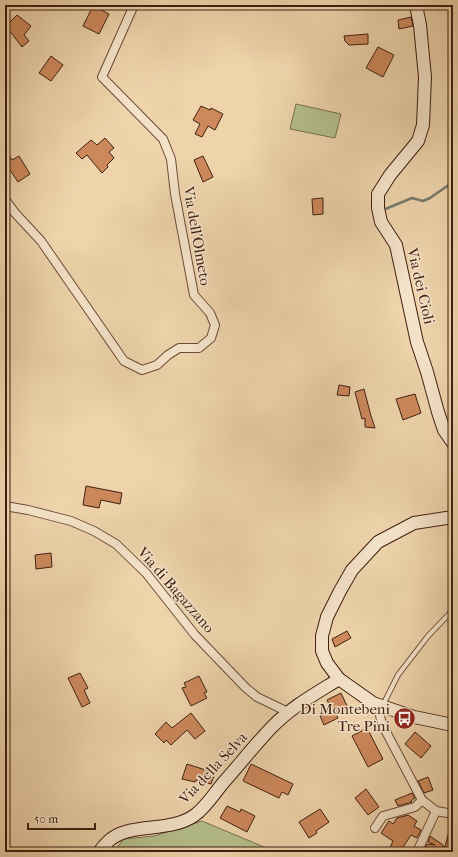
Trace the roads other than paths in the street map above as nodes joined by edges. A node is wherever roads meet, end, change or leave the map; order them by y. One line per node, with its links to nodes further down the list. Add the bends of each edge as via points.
1 (134, 5): 3 (street, Via dell'Olmeto, via 102,77 163,139 171,159 194,295 210,313 215,324 211,338 199,348 179,348 157,365 142,370 124,361 41,241)
2 (416, 5): 4 (street, Via dei Cioli, via 425,77 423,125 418,141 378,194 378,208 381,222 396,245 417,342 444,430)
3 (5, 198)
4 (453, 443)
5 (5, 506): 10 (street, Via di Bagazzano, via 70,521 116,544 146,573 195,635 246,688)
6 (453, 517): 8 (street, via 414,523 378,542 352,570 327,617 322,636 322,651)
7 (453, 610): 9 (lane, via 428,636 398,676)
8 (339, 679): 9 (street); 10 (street, Via della Selva)
9 (382, 707): 11 (street); 12 (street, via 380,718 383,726)
10 (288, 712): 16 (street, Via della Selva, via 194,816 163,827 121,834)
11 (453, 725)
12 (422, 800): 13 (street); 15 (street, via 415,807 383,816)
13 (436, 811): 14 (street); 17 (street)
14 (453, 814)
15 (375, 828)
16 (99, 852)
17 (417, 852)

